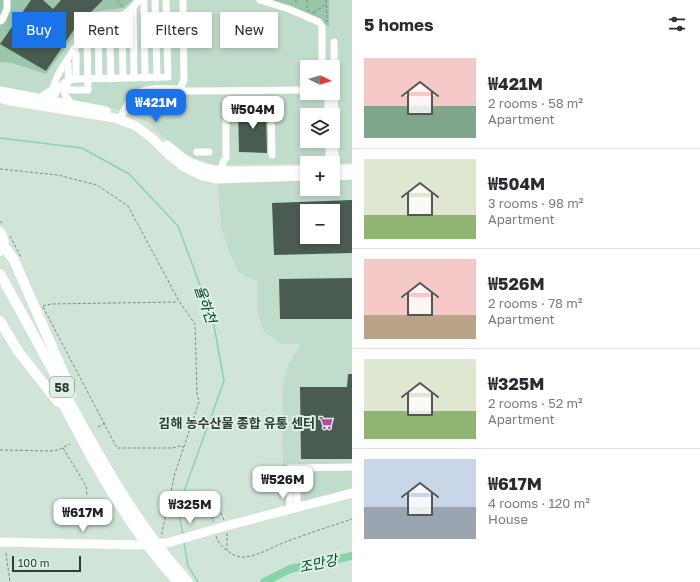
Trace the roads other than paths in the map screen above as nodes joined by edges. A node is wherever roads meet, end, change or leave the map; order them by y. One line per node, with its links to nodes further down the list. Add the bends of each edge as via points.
1 (7, 0): 9 (street)
2 (138, 0): 8 (street)
3 (144, 0): 22 (street)
4 (155, 0): 23 (street)
5 (166, 0): 23 (street, via 168,77)
6 (183, 0): 28 (street, via 184,80)
7 (262, 1): 17 (street, via 319,22 322,26)
8 (127, 12)
9 (0, 21)
10 (334, 42): 45 (street)
11 (87, 48): 25 (street)
12 (98, 48): 26 (street)
13 (110, 48): 19 (street)
14 (125, 48): 20 (street)
15 (131, 48): 21 (street)
16 (74, 49): 18 (street); 24 (street)
17 (322, 60)
18 (66, 63): 27 (street); 33 (street, via 58,75)
19 (111, 78): 20 (street); 26 (street)
20 (123, 78): 21 (street)
21 (134, 78): 22 (street)
22 (145, 78): 23 (street)
23 (156, 78)
24 (76, 79): 25 (street); 27 (street)
25 (88, 79): 26 (street); 29 (street, via 88,90)
26 (99, 79)
27 (68, 80): 33 (street, via 60,85); 37 (street, via 64,90 65,96)
28 (180, 89): 30 (street); 39 (street, via 142,91 132,97)
29 (71, 90)
30 (300, 90)
31 (0, 91): 33 (main road, via 38,99)
32 (0, 98): 33 (main road)
33 (53, 98): 37 (main road); 52 (main road, via 136,126 184,167 200,175 217,179)
34 (226, 102): 47 (street, via 226,158 229,163)
35 (271, 102): 44 (street)
36 (328, 102): 38 (street)
37 (73, 105): 39 (main road)
38 (328, 108)
39 (122, 114): 47 (main road, via 144,127 184,159 201,167)
40 (329, 148): 43 (street)
41 (197, 152): 42 (street)
42 (209, 152)
43 (329, 154)
44 (272, 155)
45 (334, 156)
46 (352, 169): 49 (main road)
47 (226, 170): 48 (main road)
48 (300, 170)
49 (340, 170)
50 (340, 172): 51 (main road)
51 (352, 175)
52 (300, 176)
53 (0, 232): 54 (highway, via 4,240)
54 (1, 249): 58 (highway, via 9,252 14,260 66,379)
55 (0, 274): 58 (highway, 58)
56 (0, 286): 58 (highway, 58)
57 (0, 321): 58 (highway, via 18,351)
58 (74, 417): 61 (highway, 58)
59 (352, 467): 62 (street, via 297,468)
60 (352, 493): 62 (main road)
61 (123, 502): 64 (highway, 58, via 149,548); 65 (highway, 58)
62 (294, 508): 63 (main road, via 163,543 137,545)
63 (0, 542)
64 (178, 582)
65 (188, 582)

